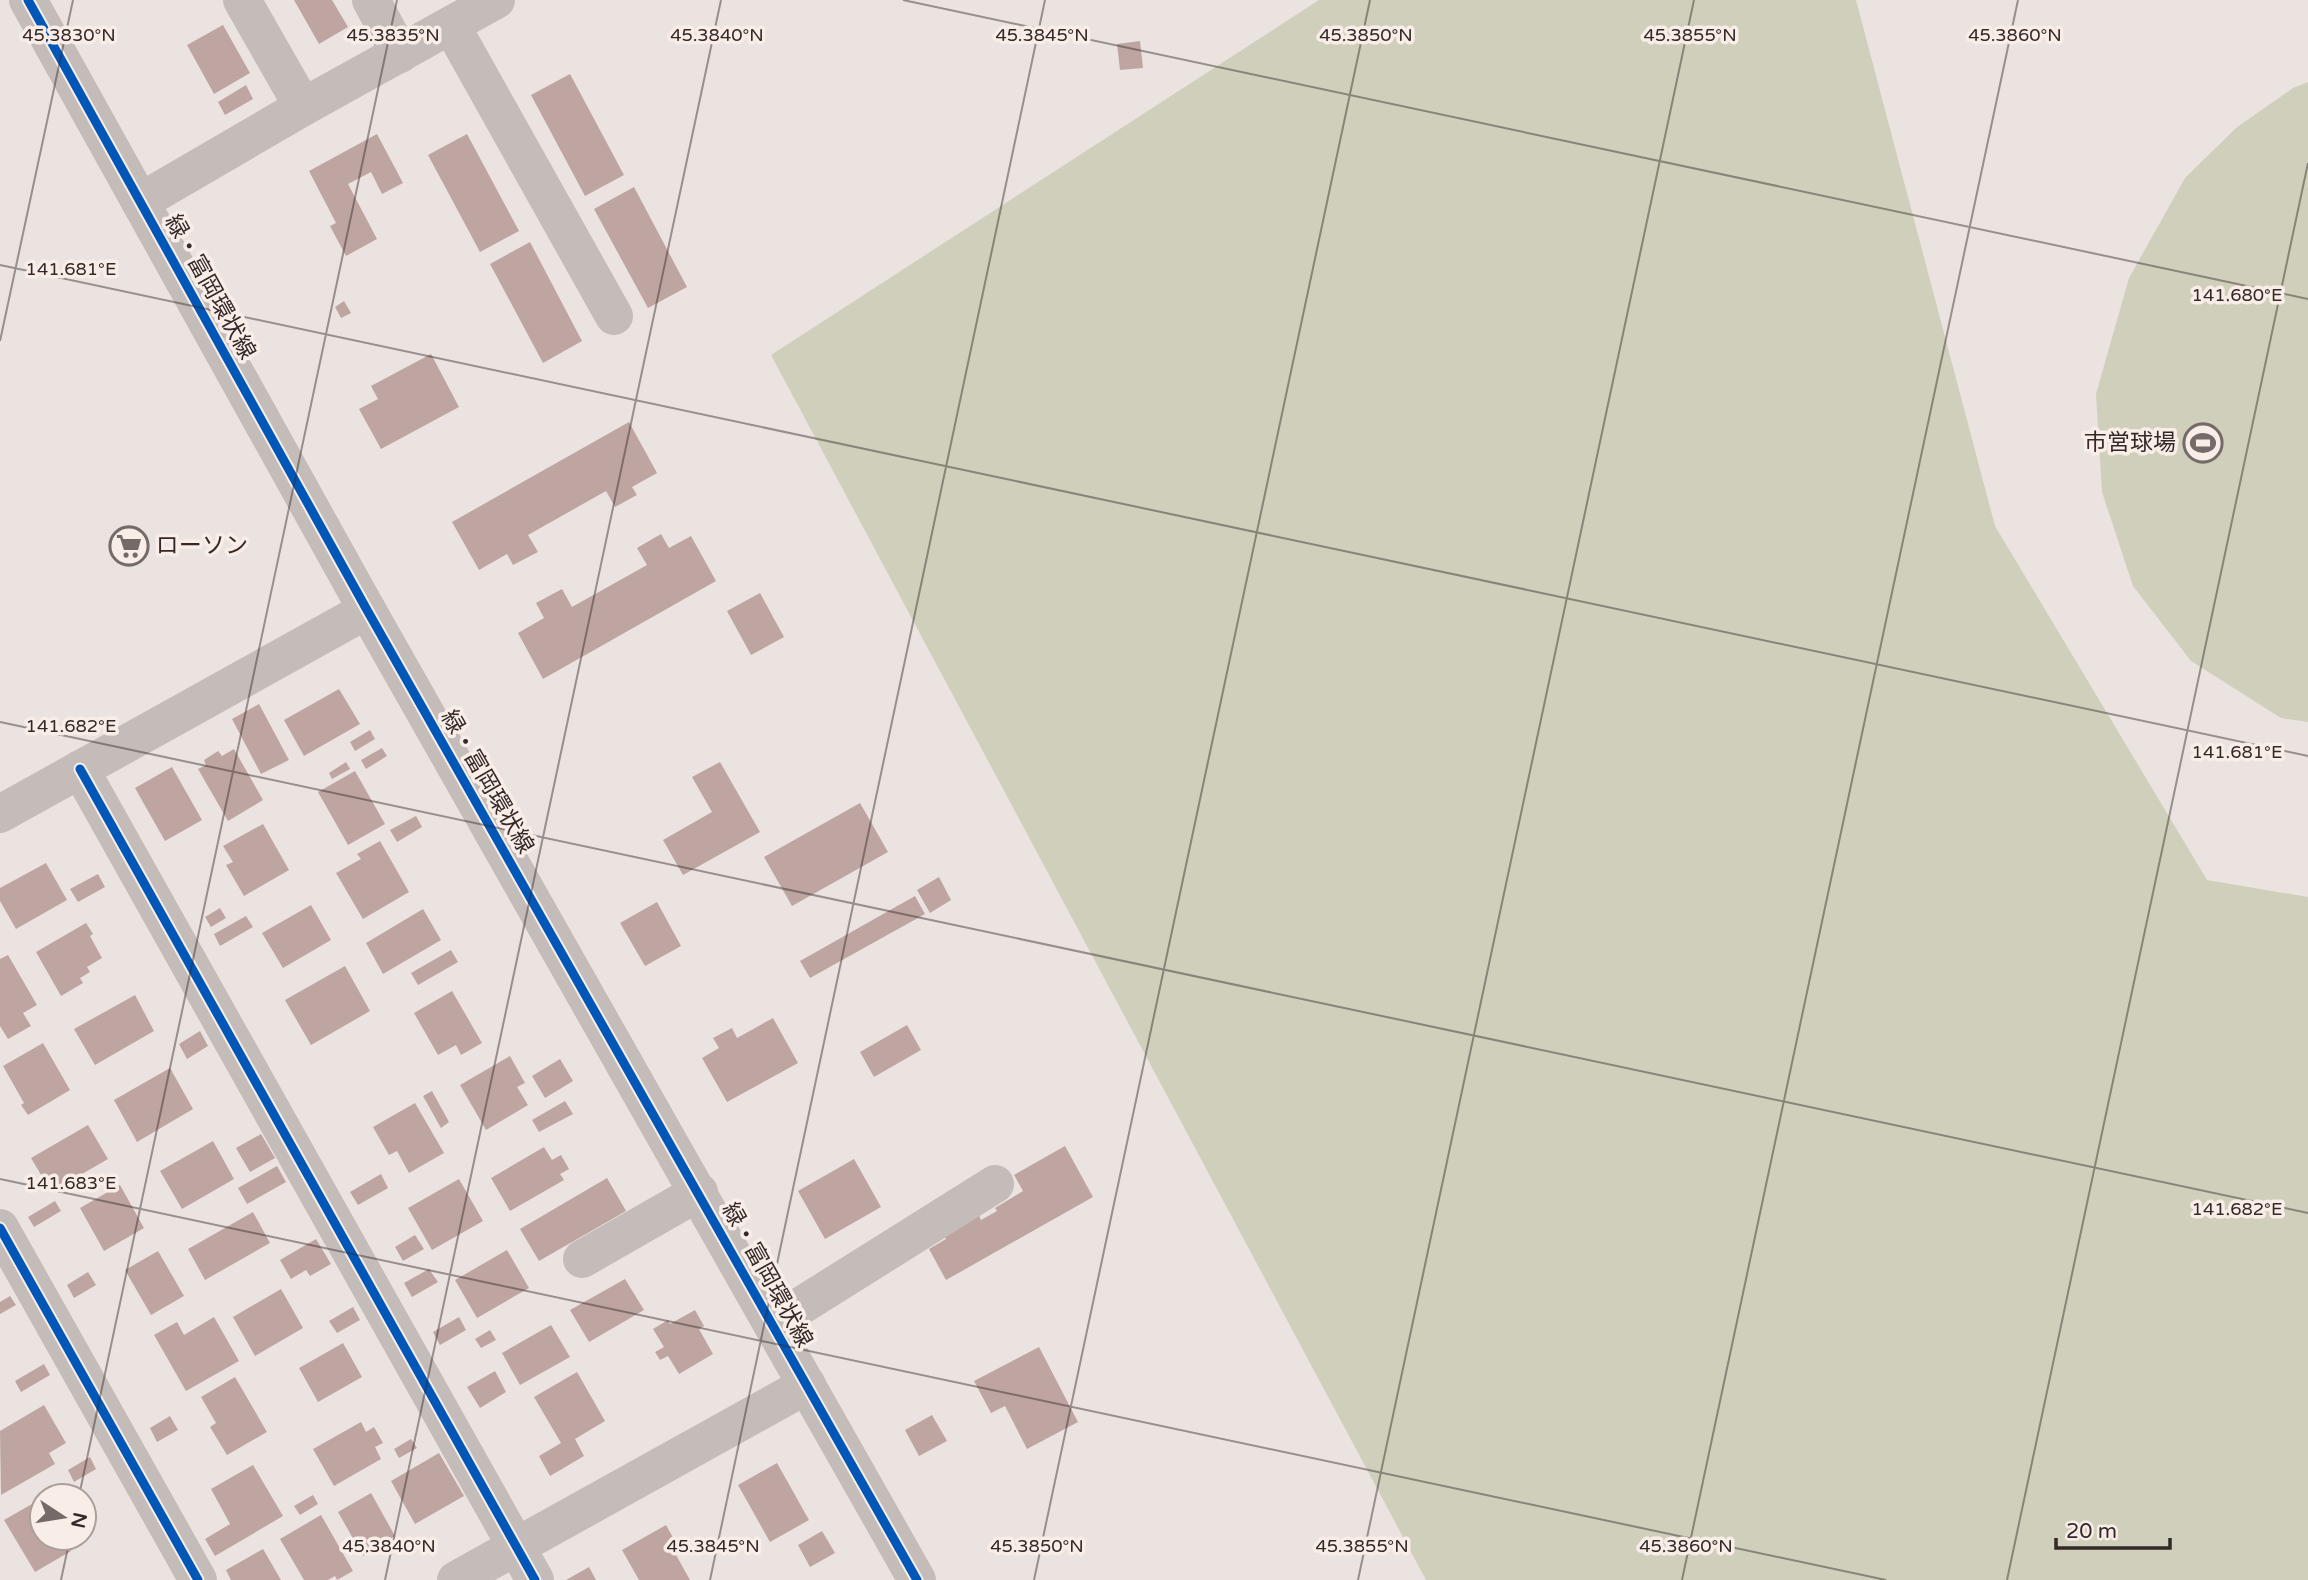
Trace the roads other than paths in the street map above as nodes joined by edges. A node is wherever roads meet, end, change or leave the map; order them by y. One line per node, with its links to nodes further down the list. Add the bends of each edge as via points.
1 (27, 0): 8 (street, 緑・富岡環状線)
2 (242, 0): 7 (street)
3 (371, 0): 6 (street)
4 (496, 0): 5 (street)
5 (451, 26): 6 (street); 9 (street)
6 (400, 54): 7 (street)
7 (303, 107): 8 (street)
8 (140, 202): 10 (street, 緑・富岡環状線)
9 (614, 316)
10 (367, 610): 11 (street); 14 (street, 緑・富岡環状線)
11 (80, 769): 12 (street); 19 (street)
12 (0, 814)
13 (995, 1184): 17 (street)
14 (699, 1192): 16 (street); 17 (street, 緑・富岡環状線)
15 (0, 1228): 20 (street)
16 (582, 1259)
17 (772, 1324): 18 (street, 緑・富岡環状線)
18 (807, 1385): 19 (street); 23 (street, 緑・富岡環状線)
19 (516, 1546): 21 (street); 22 (street)
20 (198, 1580)
21 (456, 1580)
22 (536, 1580)
23 (917, 1580)

